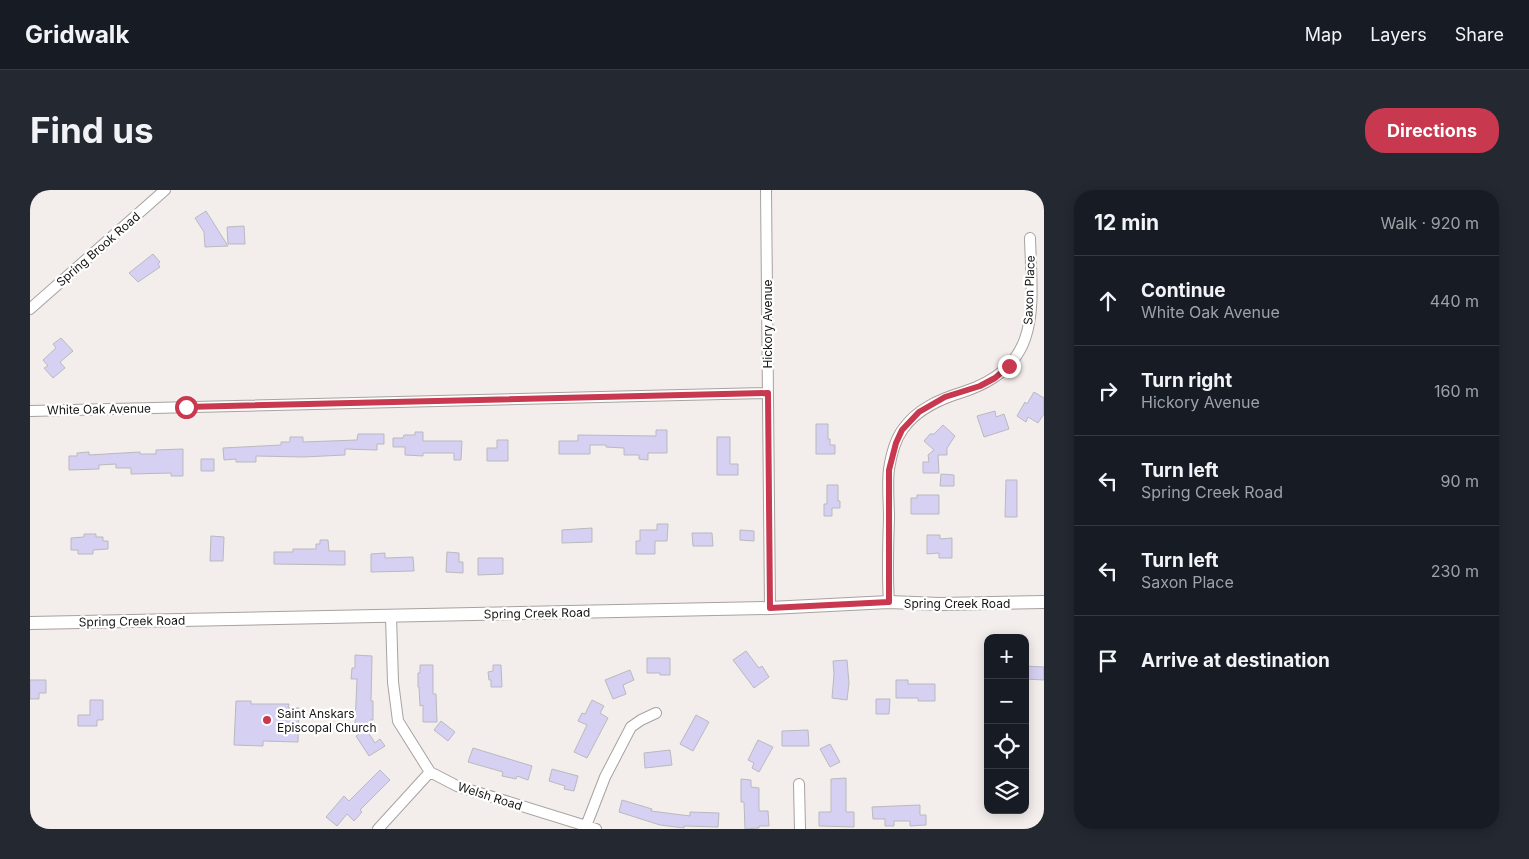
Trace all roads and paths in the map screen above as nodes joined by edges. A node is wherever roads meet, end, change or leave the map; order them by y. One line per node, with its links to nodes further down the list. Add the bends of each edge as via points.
1 (166, 190): 4 (street, Spring Brook Road)
2 (766, 190): 5 (street, Hickory Avenue)
3 (1030, 238): 7 (street, Saxon Place, via 1030,321 1020,352 995,378 945,397 919,412 902,430 896,443 889,470)
4 (30, 309)
5 (768, 393): 6 (street, White Oak Avenue); 9 (street, Hickory Avenue)
6 (30, 411)
7 (889, 602): 8 (main road, Spring Creek Road); 9 (main road, Spring Creek Road)
8 (1044, 602)
9 (770, 608): 10 (main road, Spring Creek Road)
10 (391, 616): 11 (main road, Spring Creek Road); 13 (street, via 398,721)
11 (30, 623)
12 (656, 713): 15 (street, via 631,727 604,777)
13 (430, 772): 15 (street, Welsh Road, via 457,786); 16 (street)
14 (799, 784): 17 (street)
15 (591, 827)
16 (378, 829)
17 (800, 829)

